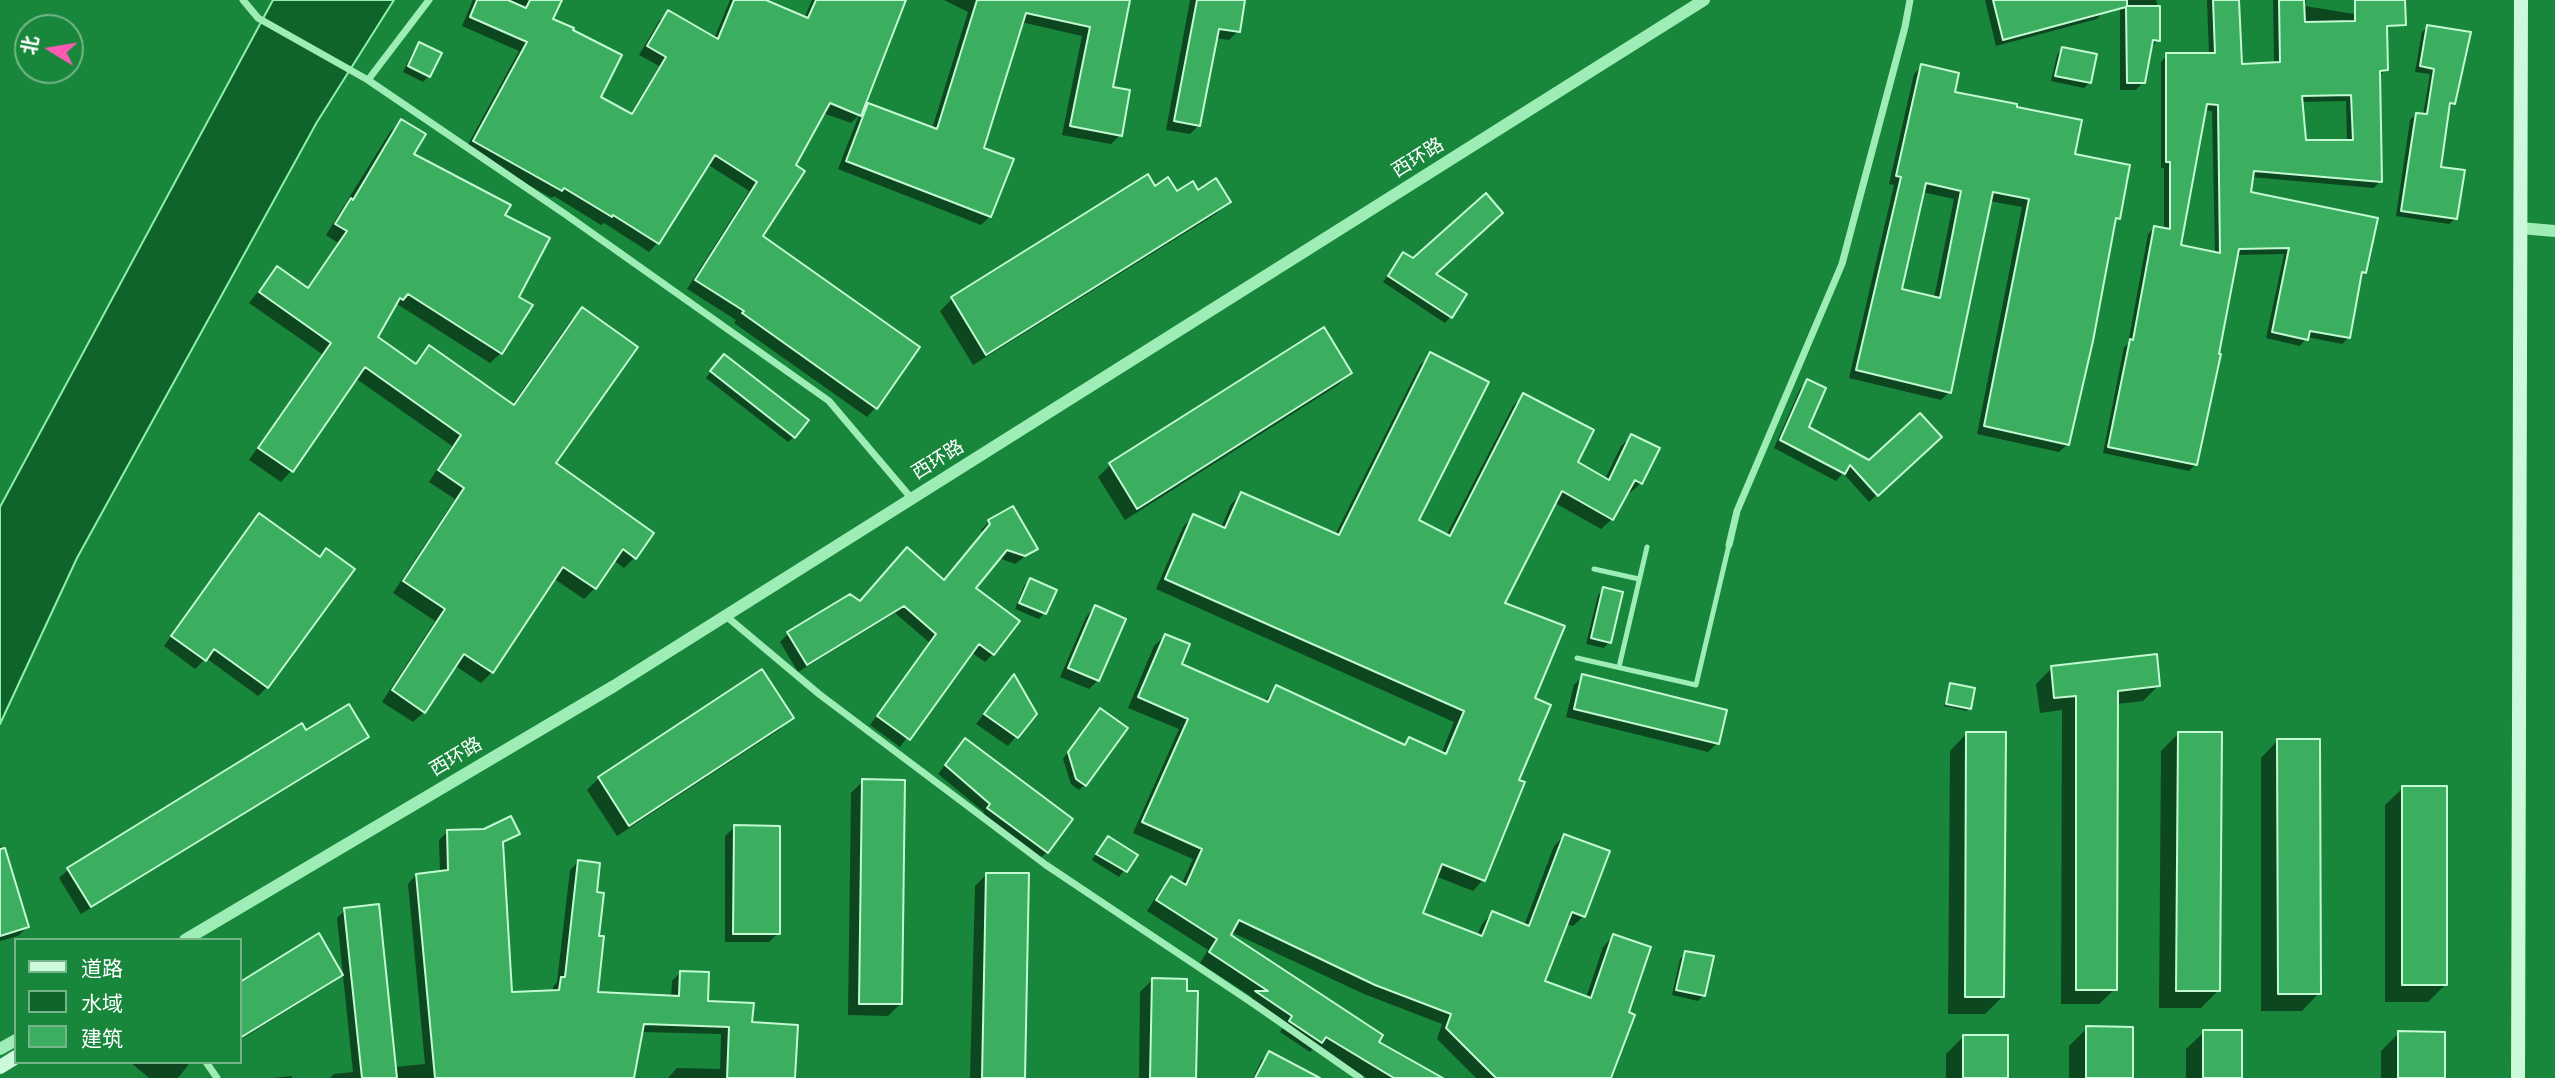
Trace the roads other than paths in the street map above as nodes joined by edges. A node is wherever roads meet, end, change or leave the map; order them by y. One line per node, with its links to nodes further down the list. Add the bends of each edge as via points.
1 (243, 0): 6 (street, via 258,18)
2 (429, 0): 6 (street)
3 (1704, 0): 9 (street, 西环路)
4 (1910, 0): 10 (street, via 1842,264 1737,511)
5 (2521, 0): 7 (main road)
6 (368, 80): 9 (street, via 829,401)
7 (2520, 228): 8 (street); 19 (main road)
8 (2555, 231)
9 (912, 499): 14 (street, 西环路)
10 (1729, 545): 16 (lane, via 1696,685)
11 (1647, 547): 13 (lane)
12 (1594, 569): 13 (lane)
13 (1639, 579): 16 (lane)
14 (726, 616): 17 (street, 西环路); 18 (street, via 819,694 1046,865)
15 (1577, 658): 16 (lane)
16 (1619, 667)
17 (188, 938)
18 (1360, 1078)
19 (2518, 1078)

